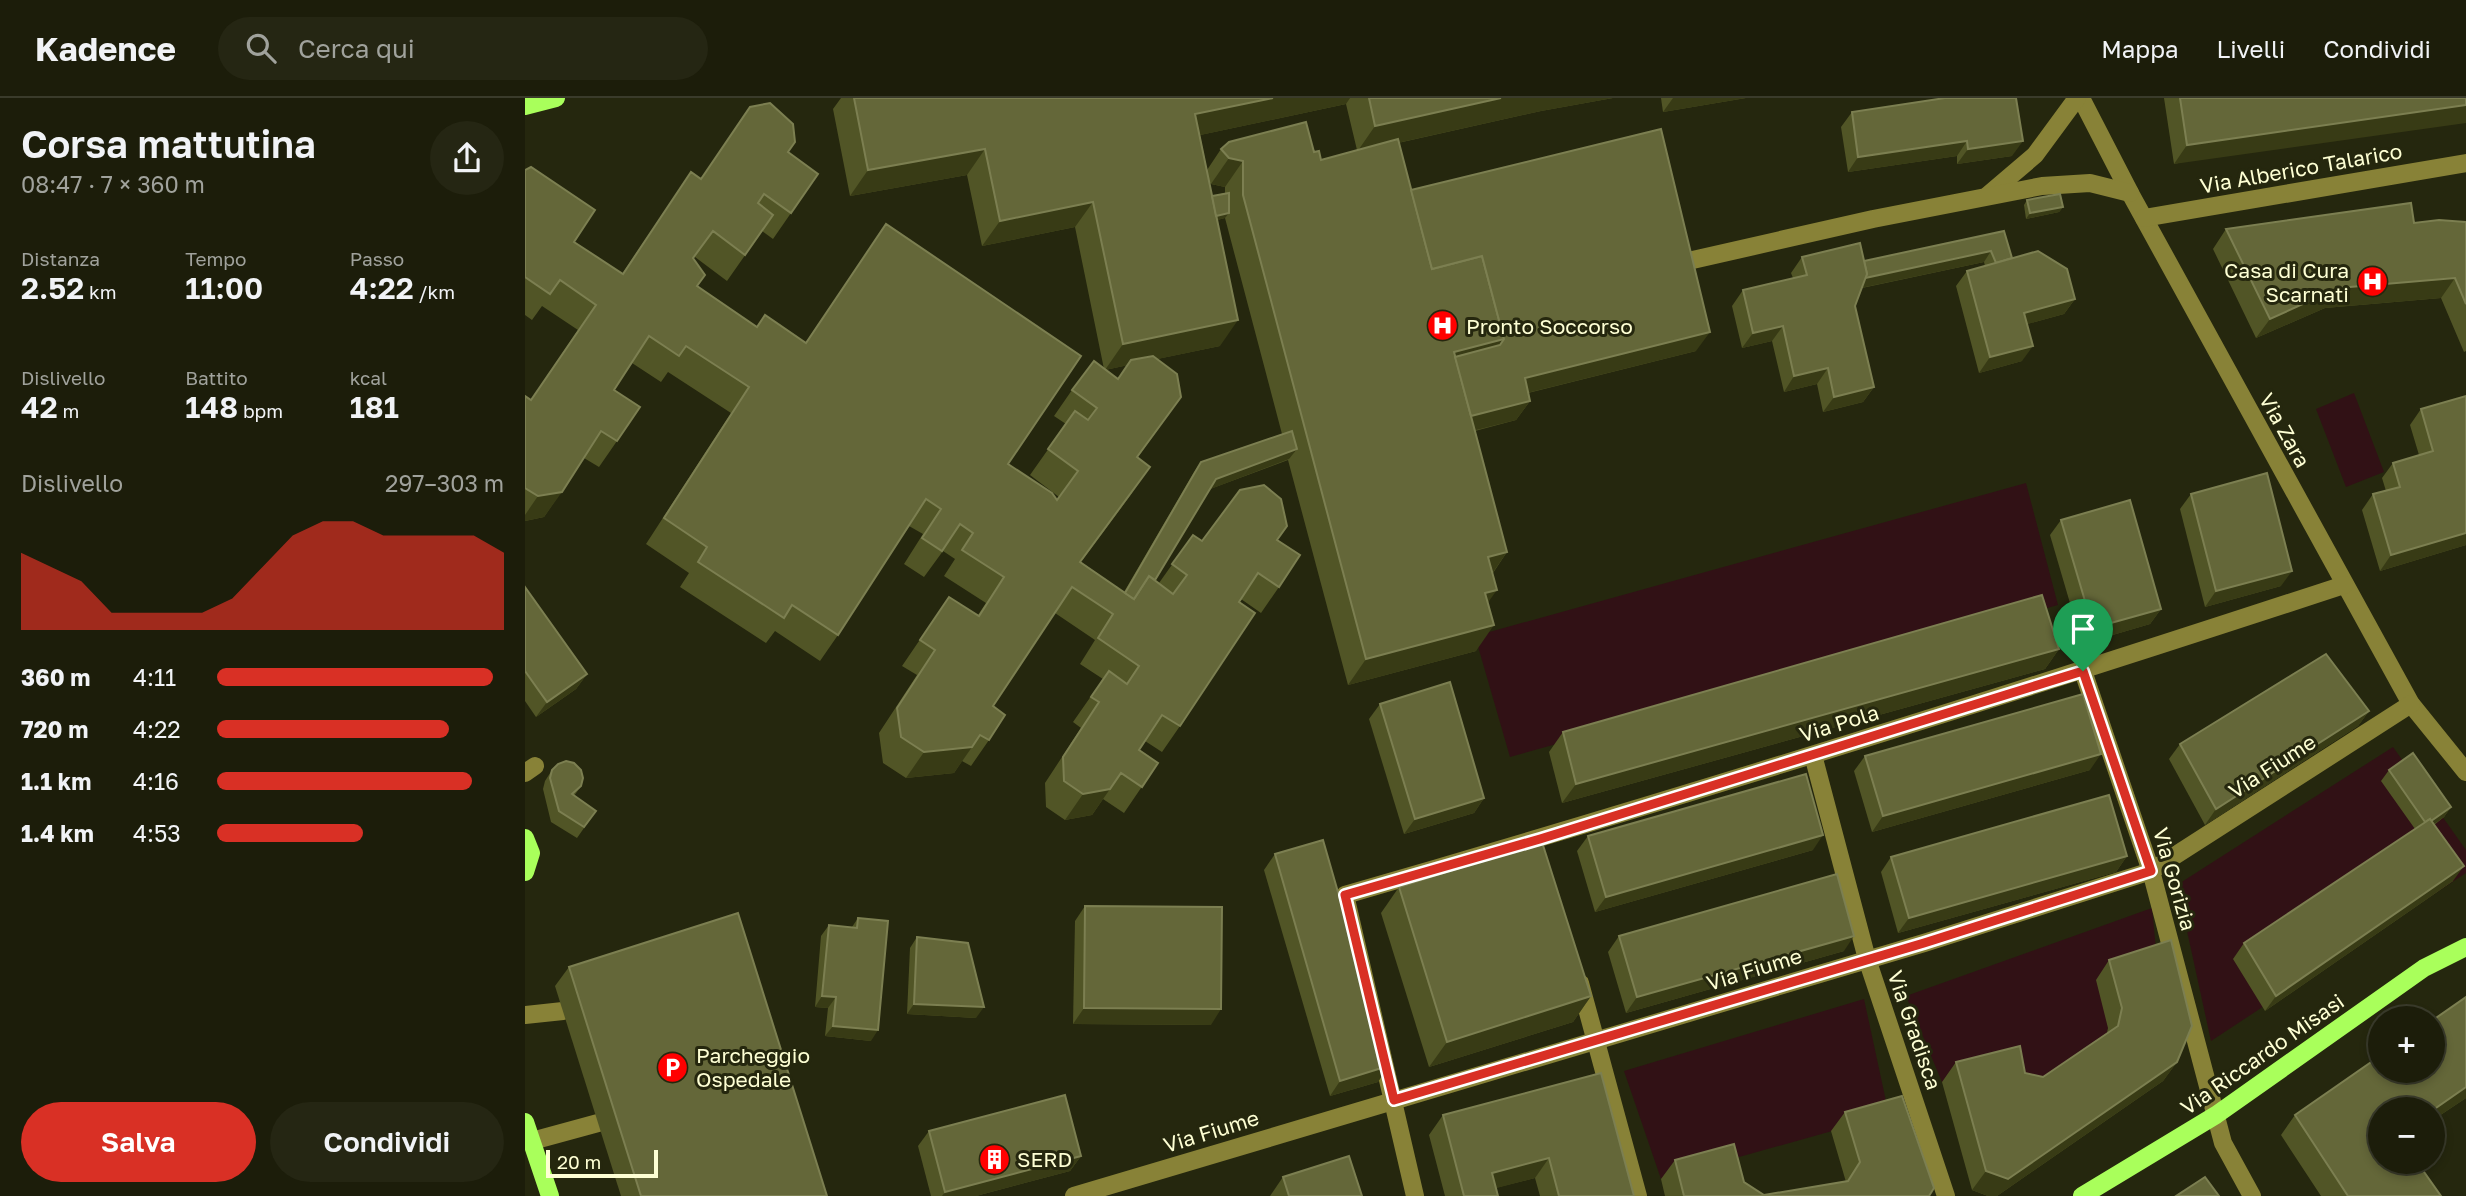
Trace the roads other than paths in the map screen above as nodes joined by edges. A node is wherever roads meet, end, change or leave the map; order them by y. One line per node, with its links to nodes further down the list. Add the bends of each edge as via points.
1 (557, 98): 3 (main road)
2 (2079, 98): 5 (street, Via Zara); 6 (street, via 2035,155)
3 (525, 106)
4 (2466, 163): 7 (street, Via Alberico Talarico)
5 (2130, 192): 6 (street, via 2090,183 2042,186); 7 (street, Via Zara)
6 (1985, 198): 8 (street)
7 (2144, 218): 9 (street, Via Zara)
8 (1667, 266)
9 (2344, 585): 10 (street, Via Pola); 11 (street, Via Zara)
10 (2083, 671): 12 (street, Via Pola); 15 (street, Via Gorizia)
11 (2411, 704): 13 (street, Via Zara); 15 (street, Via Fiume)
12 (1813, 755): 18 (street, Via Gradisca); 23 (street, Via Pola, via 1541,846 1345,895)
13 (2466, 772)
14 (525, 838): 16 (main road, via 531,853)
15 (2151, 871): 18 (street, Via Fiume); 24 (street, Via Gorizia)
16 (525, 872)
17 (2466, 947): 24 (main road, Via Riccardo Misasi, via 2424,968)
18 (1867, 959): 22 (street, Via Fiume); 32 (street, Via Gradisca)
19 (1573, 960): 22 (street)
20 (563, 1011): 21 (street)
21 (525, 1014)
22 (1595, 1040): 23 (street, Via Fiume); 31 (street)
23 (1394, 1100): 29 (street, Via Fiume); 30 (street)
24 (2216, 1115): 33 (main road, Via Riccardo Misasi); 34 (street, Via Gorizia, via 2223,1143)
25 (525, 1122): 27 (main road)
26 (598, 1123): 27 (street)
27 (532, 1141): 28 (main road)
28 (551, 1196)
29 (1073, 1196)
30 (1415, 1196)
31 (1638, 1196)
32 (1946, 1196)
33 (2082, 1196)
34 (2252, 1196)

